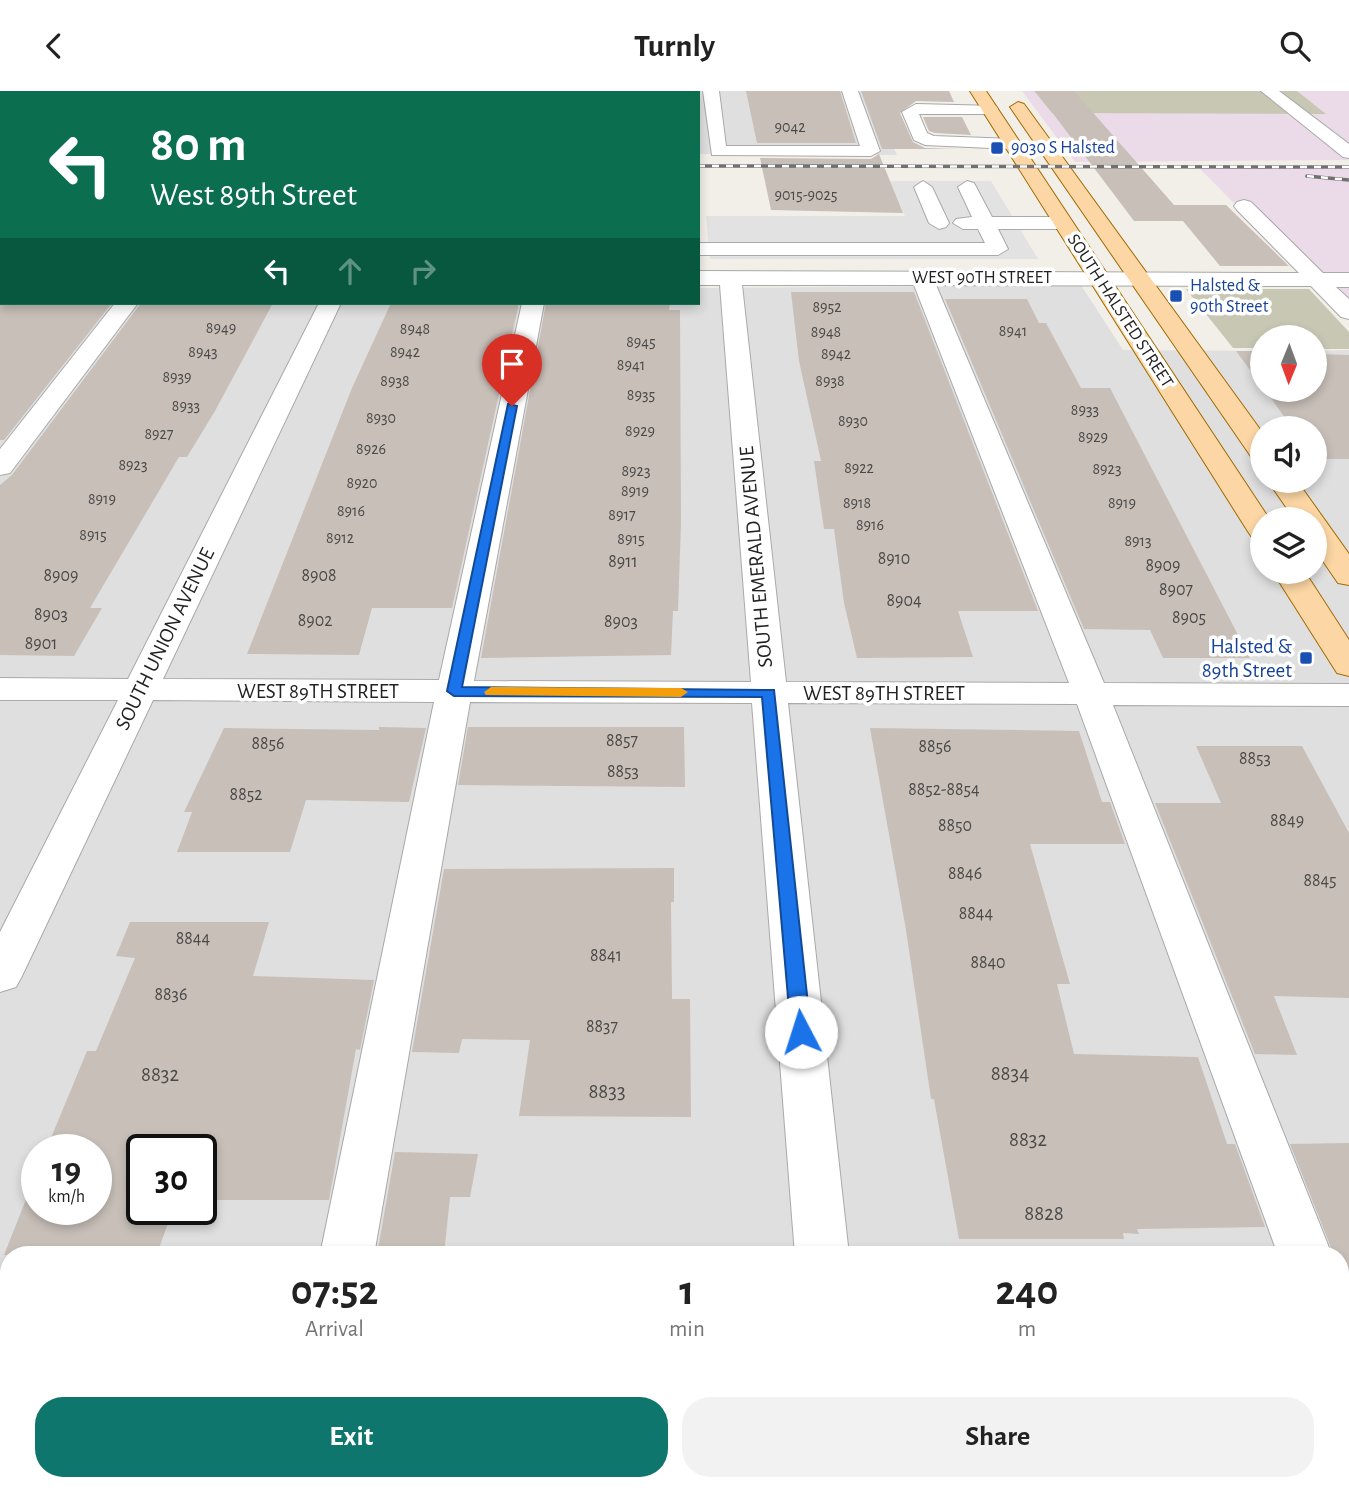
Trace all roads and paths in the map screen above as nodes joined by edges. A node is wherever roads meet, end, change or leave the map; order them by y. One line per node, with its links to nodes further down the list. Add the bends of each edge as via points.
1 (711, 91): 2 (street, via 718,151 871,151)
2 (850, 91)
3 (978, 91): 6 (main road, SOUTH HALSTED STREET)
4 (1007, 91): 20 (main road, SOUTH HALSTED STREET)
5 (1269, 91): 8 (street)
6 (990, 109): 7 (main road, SOUTH HALSTED STREET); 7 (street, via 910,112 920,136 931,141)
7 (1013, 144): 15 (main road, SOUTH HALSTED STREET)
8 (1349, 153)
9 (923, 187): 13 (street)
10 (967, 187): 14 (street)
11 (1244, 206): 21 (street)
12 (912, 223): 13 (street)
13 (939, 223): 14 (street)
14 (984, 223): 15 (street); 16 (street, via 998,249)
15 (1063, 223): 19 (main road, SOUTH HALSTED STREET)
16 (700, 249)
17 (714, 278): 18 (street, WEST 90TH STREET); 37 (street, SOUTH EMERALD AVENUE)
18 (922, 278): 19 (street, WEST 90TH STREET); 38 (street)
19 (1099, 279): 20 (street, WEST 90TH STREET); 29 (main road, SOUTH HALSTED STREET)
20 (1140, 279): 21 (street, WEST 90TH STREET); 27 (main road, SOUTH HALSTED STREET)
21 (1318, 280): 22 (street, WEST 90TH STREET); 26 (street)
22 (1349, 280)
23 (125, 305): 28 (street)
24 (329, 305): 35 (street, SOUTH UNION AVENUE)
25 (533, 305): 36 (street)
26 (1349, 312)
27 (1250, 435)
28 (0, 467)
29 (1250, 512)
30 (1327, 545): 31 (main road)
31 (1349, 576)
32 (1297, 584): 33 (main road)
33 (1349, 666)
34 (0, 689): 35 (street, WEST 89TH STREET)
35 (140, 690): 36 (street, WEST 89TH STREET); 40 (street, SOUTH UNION AVENUE)
36 (454, 691): 37 (street, WEST 89TH STREET); 41 (street)
37 (769, 693): 38 (street, WEST 89TH STREET); 42 (street, SOUTH EMERALD AVENUE)
38 (1091, 694): 39 (street, WEST 89TH STREET); 43 (street)
39 (1349, 695)
40 (0, 976)
41 (349, 1246)
42 (821, 1246)
43 (1302, 1246)

